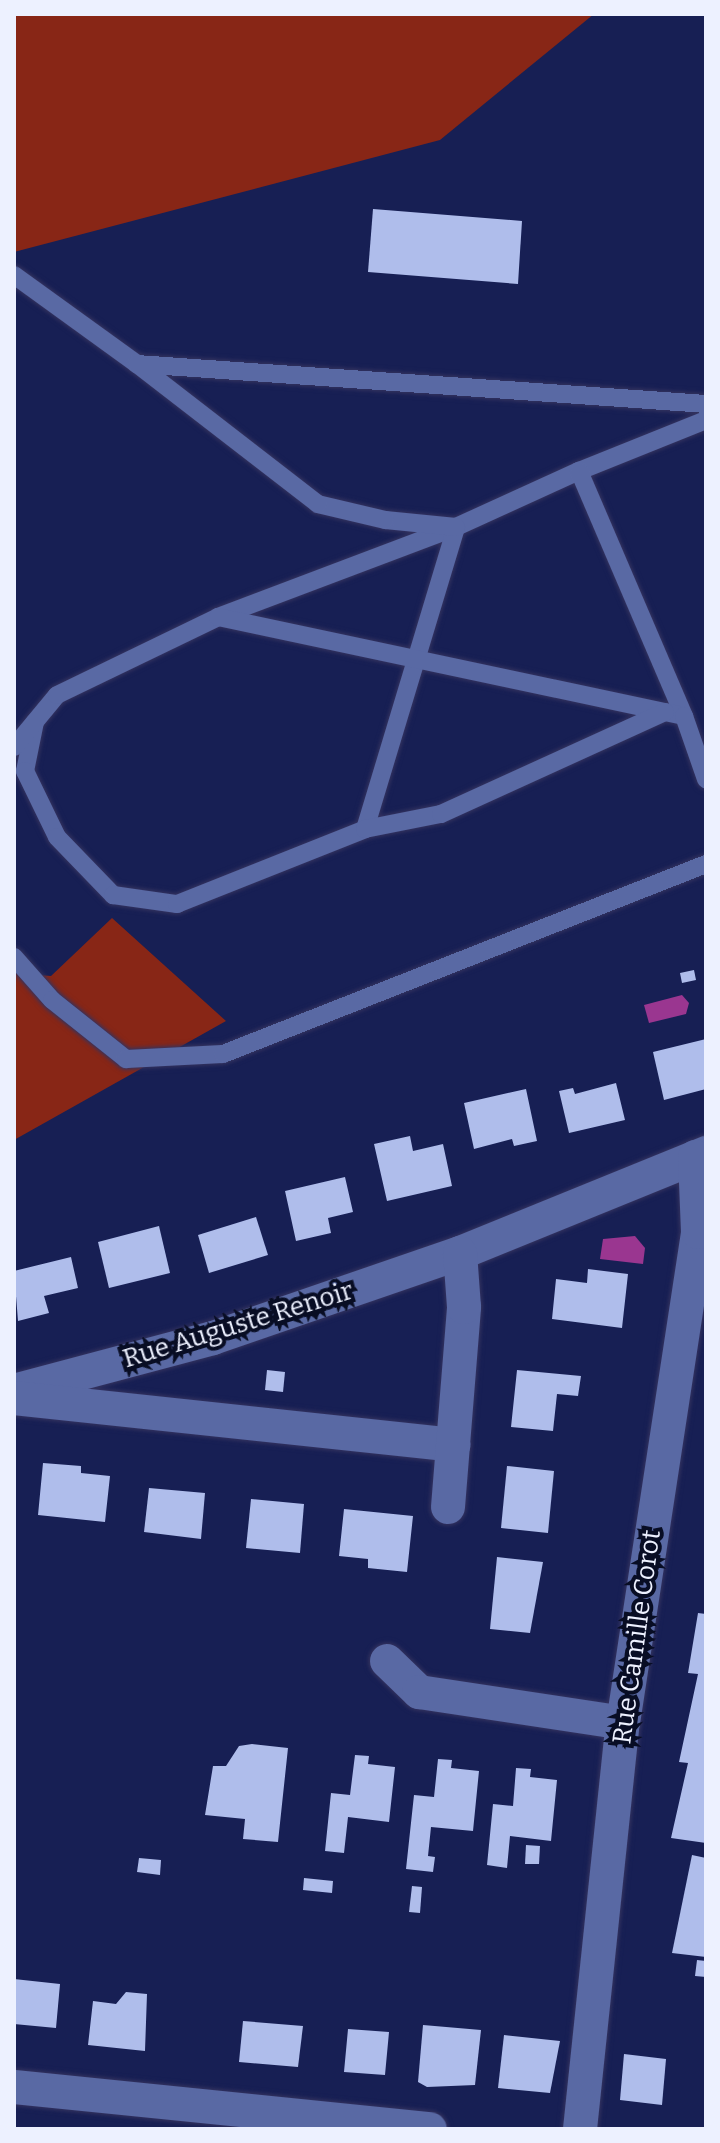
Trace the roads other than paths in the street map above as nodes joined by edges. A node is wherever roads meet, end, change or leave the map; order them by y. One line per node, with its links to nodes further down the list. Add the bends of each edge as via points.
1 (14, 275): 2 (lane)
2 (137, 364): 3 (lane); 6 (lane, via 318,504 385,520)
3 (706, 404)
4 (706, 420): 5 (lane)
5 (579, 471): 6 (lane); 10 (lane)
6 (456, 527): 7 (lane); 8 (lane)
7 (218, 617): 8 (lane); 11 (lane, via 57,695)
8 (412, 658): 9 (lane); 14 (lane)
9 (665, 712): 10 (lane); 14 (lane, via 441,814)
10 (684, 716): 13 (lane)
11 (35, 722): 12 (lane); 14 (lane, via 25,771 57,837 113,895 177,904)
12 (14, 747)
13 (706, 779)
14 (365, 829)
15 (706, 864): 16 (lane, via 223,1054 126,1059 52,1000)
16 (14, 957)
17 (700, 1155): 18 (street, Rue Auguste Renoir); 24 (street, Rue Camille Corot, via 698,1232)
18 (460, 1253): 19 (street, Rue Auguste Renoir, via 213,1338); 21 (street, via 464,1307)
19 (14, 1391)
20 (14, 1398): 21 (street, Rue Auguste Renoir)
21 (453, 1445): 22 (street)
22 (448, 1507)
23 (387, 1661): 24 (street, via 419,1692)
24 (623, 1723): 27 (street, Rue Camille Corot)
25 (14, 2087): 26 (street)
26 (430, 2129)
27 (580, 2129)

